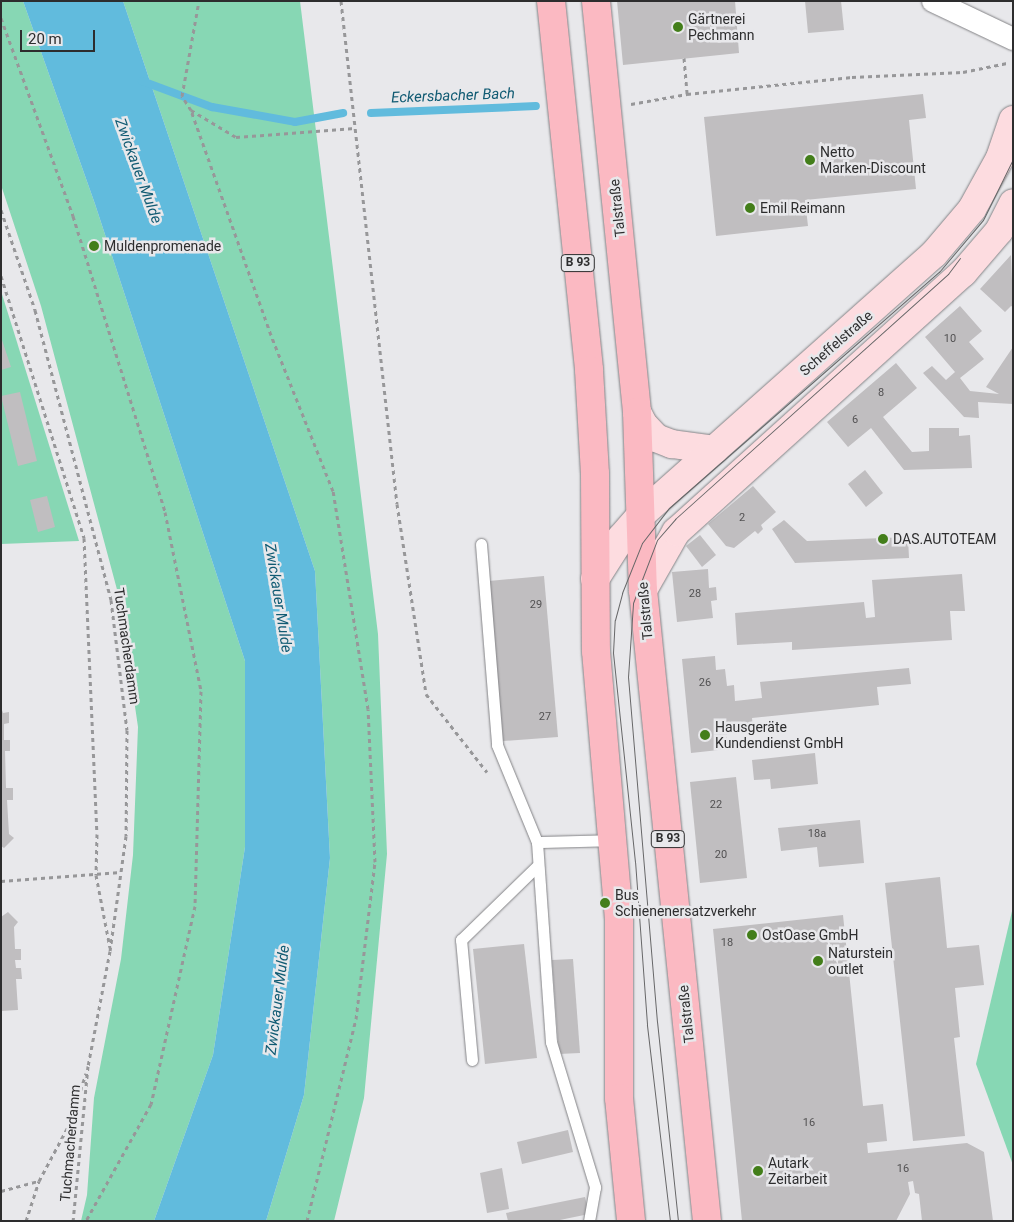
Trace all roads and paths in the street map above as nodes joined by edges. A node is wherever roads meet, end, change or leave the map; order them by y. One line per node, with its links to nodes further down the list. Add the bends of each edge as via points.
1 (199, 1): 12 (path, via 182,96)
2 (341, 1): 14 (path)
3 (551, 1): 21 (main road, B 93, via 589,370)
4 (596, 1): 11 (main road, Talstraße / B 93)
5 (933, 1): 7 (street)
6 (1, 18): 41 (path, via 73,216 165,512 201,691 193,916 151,1104)
7 (1013, 39)
8 (684, 58): 10 (path)
9 (1013, 61): 10 (path, via 963,72 852,77)
10 (687, 94): 11 (path)
11 (607, 108): 18 (main road, Talstraße / B 93)
12 (191, 110): 14 (path, via 236,137); 42 (path, via 271,335 334,491 368,709 375,862 356,1019)
13 (1013, 120): 19 (street, Scheffelstraße, via 1000,158 972,209 934,254)
14 (355, 128): 27 (path, via 397,504 426,694)
15 (1013, 203): 22 (street, via 998,231 963,273)
16 (1, 210): 31 (path, Tuchmacherdamm, via 35,310 111,600 126,730 126,836)
17 (1, 276): 32 (path, via 84,538)
18 (637, 412): 19 (street, via 656,438 672,444); 20 (main road, Talstraße / B 93)
19 (715, 450): 20 (street, Scheffelstraße)
20 (641, 515): 23 (main road, Talstraße / B 93)
21 (596, 526): 23 (street); 25 (main road, B 93)
22 (676, 532): 23 (street); 26 (street)
23 (632, 541): 25 (street); 26 (main road, Talstraße / B 93)
24 (481, 544): 29 (lane, via 497,745)
25 (595, 580): 28 (main road, B 93, via 596,651)
26 (643, 590): 45 (main road, Talstraße / B 93)
27 (492, 779)
28 (614, 840): 29 (lane); 44 (main road, B 93, via 619,920 619,1098)
29 (536, 842): 30 (lane)
30 (538, 865): 35 (lane, via 461,940); 43 (lane, via 551,1042 595,1187)
31 (121, 872): 32 (path); 34 (path, Tuchmacherdamm)
32 (96, 874): 33 (path); 34 (path)
33 (1, 881)
34 (110, 951): 36 (path, Tuchmacherdamm)
35 (472, 1060)
36 (88, 1066): 37 (path, Tuchmacherdamm, via 70,1121); 40 (path, Tuchmacherdamm)
37 (38, 1181): 38 (path, Tuchmacherdamm); 39 (path)
38 (1, 1191)
39 (26, 1221)
40 (73, 1221)
41 (86, 1221)
42 (307, 1221)
43 (589, 1221)
44 (631, 1221)
45 (707, 1221)

